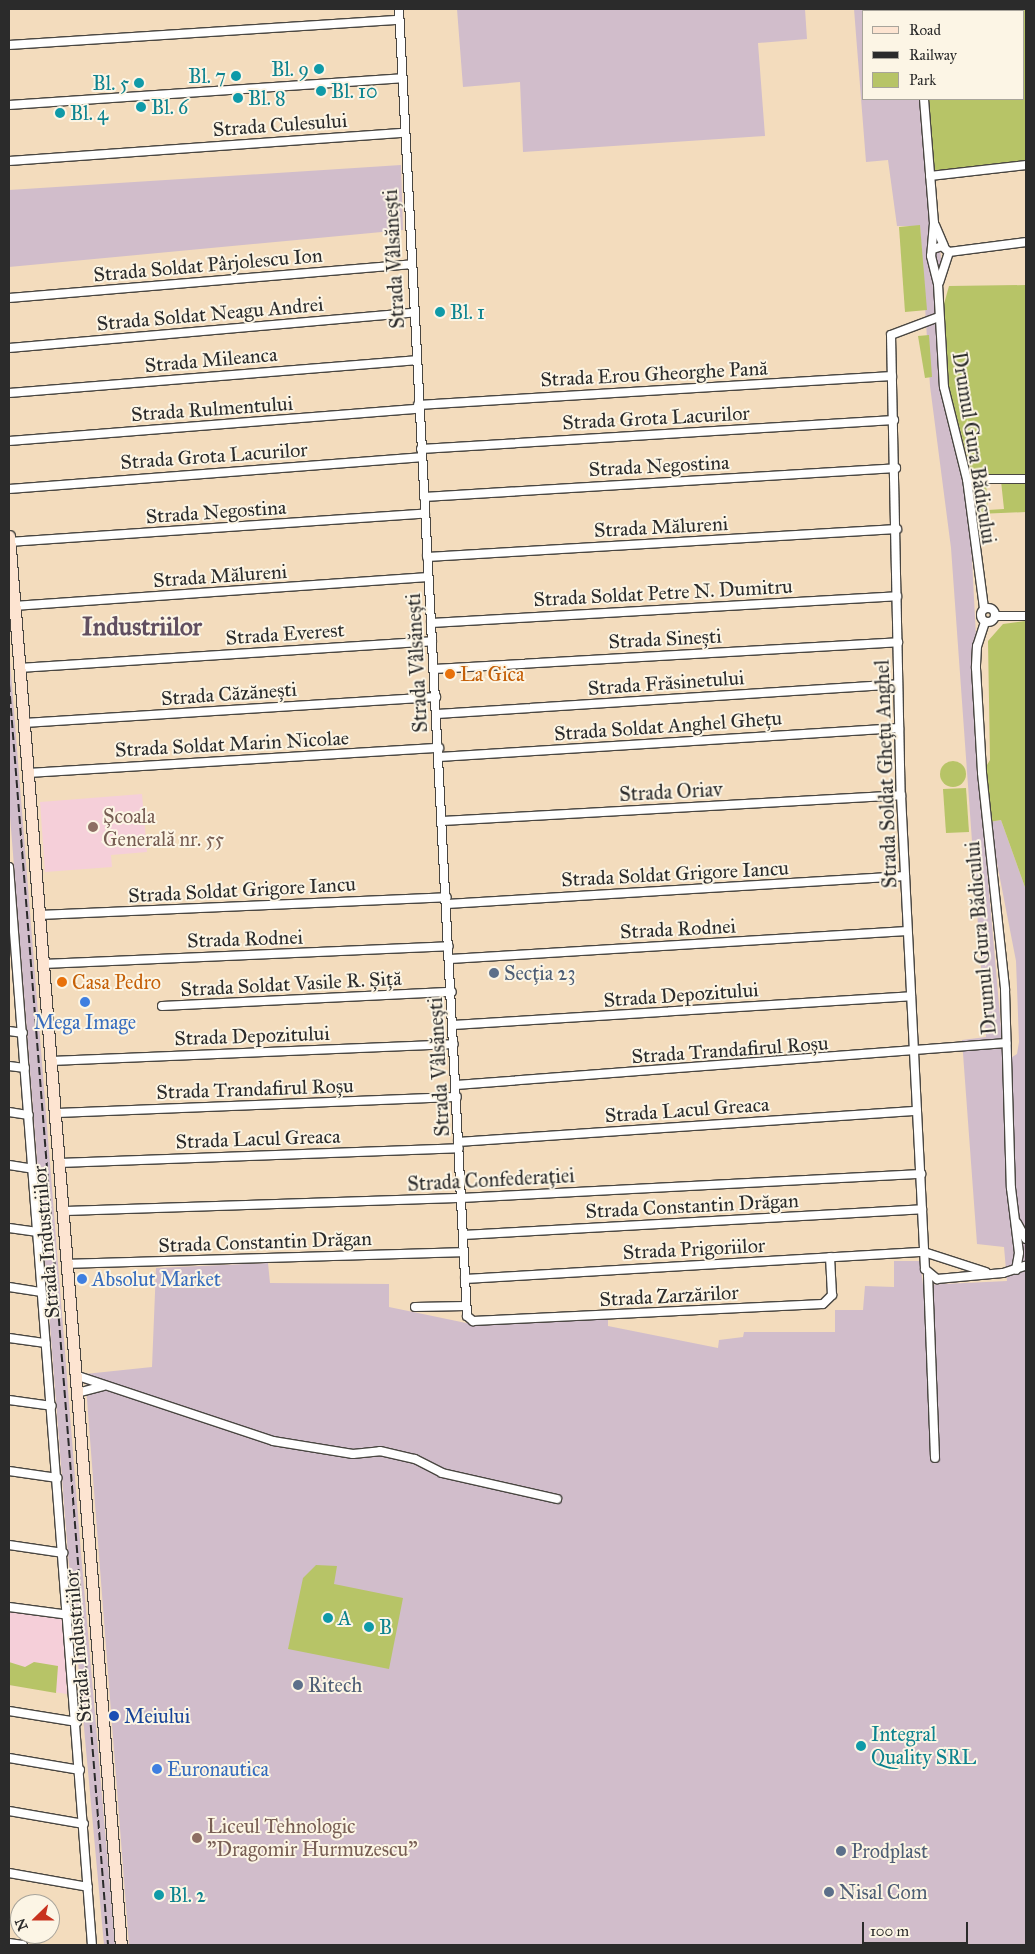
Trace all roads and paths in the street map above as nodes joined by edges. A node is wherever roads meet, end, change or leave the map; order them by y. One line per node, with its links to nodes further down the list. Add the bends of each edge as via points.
1 (399, 9): 2 (street, Strada Vâlsănești)
2 (399, 20): 3 (street); 4 (street, Strada Vâlsănești)
3 (9, 45)
4 (402, 78): 6 (street); 7 (street, Strada Vâlsănești)
5 (924, 100): 10 (street)
6 (9, 105)
7 (404, 133): 8 (street, Strada Culesului); 17 (street, Strada Vâlsănești)
8 (9, 161)
9 (1026, 165): 10 (street)
10 (930, 176): 11 (street)
11 (934, 223): 13 (street); 14 (street)
12 (1026, 242): 14 (street)
13 (933, 249): 14 (street); 15 (street, Drumul Gura Bădicului)
14 (946, 249): 16 (street)
15 (934, 261): 16 (street); 18 (street, Drumul Gura Bădicului)
16 (946, 262): 18 (street)
17 (410, 264): 19 (street, Strada Soldat Pârjolescu Ion); 20 (street, Strada Vâlsănești)
18 (938, 284): 21 (street, Drumul Gura Bădicului)
19 (9, 298)
20 (413, 313): 22 (street, Strada Soldat Neagu Andrei); 23 (street, Strada Vâlsănești)
21 (940, 317): 24 (street, Strada Soldat Ghețu Anghel, via 892,333); 32 (street, Drumul Gura Bădicului, via 944,387)
22 (9, 348)
23 (416, 360): 25 (street, Strada Mileanca); 26 (street, Strada Vâlsănești)
24 (892, 376): 26 (street, Strada Erou Gheorghe Pană); 27 (street, Strada Soldat Ghețu Anghel)
25 (9, 393)
26 (418, 407): 28 (street, Strada Rulmentului); 29 (street, Strada Vâlsănești)
27 (894, 420): 29 (street, Strada Grota Lacurilor); 30 (street, Strada Soldat Ghețu Anghel)
28 (9, 441)
29 (421, 453): 33 (street, Strada Grota Lacurilor); 34 (street, Strada Vâlsănești)
30 (896, 468): 34 (street, Strada Negostina); 36 (street, Strada Soldat Ghețu Anghel)
31 (1026, 479): 32 (street)
32 (967, 480): 43 (street, Drumul Gura Bădicului)
33 (9, 489)
34 (424, 497): 35 (street, Strada Vâlsănești)
35 (425, 514): 38 (street, Strada Negostina); 39 (street, Strada Vâlsănești)
36 (896, 529): 39 (street, Strada Mălureni); 41 (street, Strada Soldat Ghețu Anghel)
37 (9, 536): 38 (main road, Strada Industriilor)
38 (9, 542): 42 (main road, Strada Industriilor)
39 (427, 557): 40 (street, Strada Vâlsănești)
40 (428, 577): 42 (street, Strada Mălureni); 47 (street, Strada Vâlsănești)
41 (897, 596): 47 (street, Strada Soldat Petre N. Dumitru); 49 (street, Strada Soldat Ghețu Anghel)
42 (14, 606): 50 (main road, Strada Industriilor)
43 (984, 609): 44 (street, via 993,610); 46 (street, Drumul Gura Bădicului, via 981,617)
44 (996, 616): 45 (street); 46 (street)
45 (1026, 616)
46 (985, 622): 79 (street, Drumul Gura Bădicului, via 976,656 979,736)
47 (431, 623): 48 (street, Strada Vâlsănești)
48 (432, 641): 50 (street, Strada Everest); 51 (street, Strada Vâlsănești)
49 (898, 642): 51 (street, Strada Sinești); 52 (street, Strada Soldat Ghețu Anghel)
50 (19, 668): 55 (main road, Strada Industriilor)
51 (434, 669): 53 (street, Strada Vâlsănești)
52 (898, 684): 54 (street, Strada Frăsinetului); 56 (street, Strada Soldat Ghețu Anghel)
53 (436, 697): 54 (street, Strada Vâlsănești); 55 (street, Strada Căzănești)
54 (437, 714): 57 (street, Strada Vâlsănești)
55 (24, 723): 58 (main road, Strada Industriilor)
56 (899, 728): 57 (street, Strada Soldat Anghel Ghețu); 59 (street, Strada Soldat Ghețu Anghel)
57 (439, 753): 58 (street, Strada Soldat Marin Nicolae); 60 (street, Strada Vâlsănești)
58 (28, 773): 65 (main road, Strada Industriilor)
59 (901, 795): 60 (street, Strada Oriav); 62 (street, Strada Soldat Ghețu Anghel)
60 (442, 822): 63 (street, Strada Vâlsănești)
61 (9, 867): 64 (street)
62 (905, 876): 63 (street, Strada Soldat Grigore Iancu); 66 (street, Strada Soldat Ghețu Anghel)
63 (447, 900): 65 (street, Strada Soldat Grigore Iancu); 67 (street, Strada Vâlsănești)
64 (10, 906): 71 (street)
65 (39, 915): 69 (main road, Strada Industriilor)
66 (907, 932): 68 (street, Strada Rodnei); 73 (street, Strada Soldat Ghețu Anghel)
67 (449, 946): 68 (street, Strada Vâlsănești); 69 (street, Strada Rodnei)
68 (450, 959): 72 (street, Strada Vâlsănești)
69 (43, 964): 81 (main road, Strada Industriilor)
70 (9, 972): 71 (street)
71 (18, 974): 77 (street)
72 (452, 992): 74 (street, Strada Soldat Vasile R. Șiță); 75 (street, Strada Vâlsănești)
73 (911, 996): 75 (street, Strada Depozitului); 80 (street, Strada Soldat Ghețu Anghel)
74 (162, 1006)
75 (453, 1026): 78 (street, Strada Vâlsănești)
76 (9, 1031): 77 (street)
77 (22, 1033): 83 (street)
78 (454, 1044): 81 (street, Strada Depozitului); 84 (street, Strada Vâlsănești)
79 (1006, 1044): 80 (street, Strada Trandafirul Roșu); 98 (street, Drumul Gura Bădicului)
80 (914, 1054): 84 (street, Strada Trandafirul Roșu); 86 (street, Strada Soldat Ghețu Anghel)
81 (51, 1062): 88 (main road, Strada Industriilor)
82 (9, 1066): 83 (street)
83 (26, 1068): 89 (street)
84 (456, 1085): 85 (street, Strada Vâlsănești)
85 (457, 1097): 88 (street, Strada Trandafirul Roșu); 90 (street, Strada Vâlsănești)
86 (917, 1111): 90 (street, Strada Lacul Greaca); 94 (street, Strada Soldat Ghețu Anghel)
87 (9, 1112): 89 (street)
88 (55, 1113): 91 (main road, Strada Industriilor)
89 (29, 1115): 93 (street)
90 (459, 1145): 91 (street, Strada Lacul Greaca); 95 (street, Strada Vâlsănești)
91 (59, 1163): 97 (main road, Strada Industriilor)
92 (9, 1165): 93 (street)
93 (33, 1169): 100 (street)
94 (921, 1174): 95 (street, Strada Confederației); 96 (street, Strada Soldat Ghețu Anghel)
95 (461, 1198): 97 (street, Strada Confederației); 101 (street, Strada Vâlsănești)
96 (922, 1209): 101 (street, Strada Constantin Drăgan); 105 (street, Strada Soldat Ghețu Anghel)
97 (62, 1211): 110 (main road, Strada Industriilor)
98 (1015, 1219): 102 (street); 109 (street, Drumul Gura Bădicului)
99 (9, 1228): 100 (street)
100 (38, 1232): 117 (street)
101 (463, 1235): 104 (street, Strada Vâlsănești)
102 (1026, 1239)
103 (1026, 1246): 109 (street)
104 (464, 1252): 110 (street, Strada Constantin Drăgan); 115 (street, Strada Vâlsănești)
105 (924, 1252): 106 (street, Strada Prigoriilor); 107 (street); 111 (street, Strada Soldat Ghețu Anghel)
106 (830, 1257): 115 (street, Strada Prigoriilor); 120 (street, Strada Zarzărilor, via 832,1295 823,1304 472,1322)
107 (933, 1257): 108 (street); 111 (street)
108 (944, 1260): 112 (street); 114 (street, via 947,1270)
109 (1022, 1261): 112 (street, via 1016,1270)
110 (67, 1264): 123 (main road, Strada Industriilor)
111 (925, 1265): 113 (street)
112 (992, 1274): 114 (street)
113 (928, 1275): 114 (street); 128 (street)
114 (941, 1278)
115 (465, 1279): 118 (street, Strada Vâlsănești)
116 (9, 1287): 117 (street)
117 (42, 1292): 122 (street)
118 (466, 1306): 119 (street); 120 (street, Strada Vâlsănești)
119 (415, 1307)
120 (468, 1316)
121 (9, 1338): 122 (street)
122 (46, 1343): 127 (street)
123 (76, 1375): 124 (street); 125 (main road, Strada Industriilor)
124 (103, 1386): 125 (street); 131 (street, via 273,1441 353,1454 380,1451 415,1459 442,1473)
125 (77, 1393): 147 (main road, Strada Industriilor)
126 (9, 1400): 127 (street)
127 (52, 1406): 130 (street)
128 (936, 1458)
129 (9, 1471): 130 (street)
130 (57, 1478): 133 (street)
131 (557, 1498)
132 (9, 1545): 133 (street)
133 (63, 1552): 135 (street)
134 (9, 1607): 135 (street)
135 (68, 1615): 137 (street)
136 (9, 1711): 137 (street)
137 (77, 1722): 139 (street)
138 (9, 1758): 139 (street)
139 (80, 1770): 141 (street)
140 (9, 1811): 141 (street)
141 (84, 1824): 143 (street)
142 (9, 1873): 143 (street)
143 (88, 1887): 146 (street)
144 (9, 1943): 145 (street)
145 (23, 1945)
146 (92, 1945)
147 (121, 1945)

